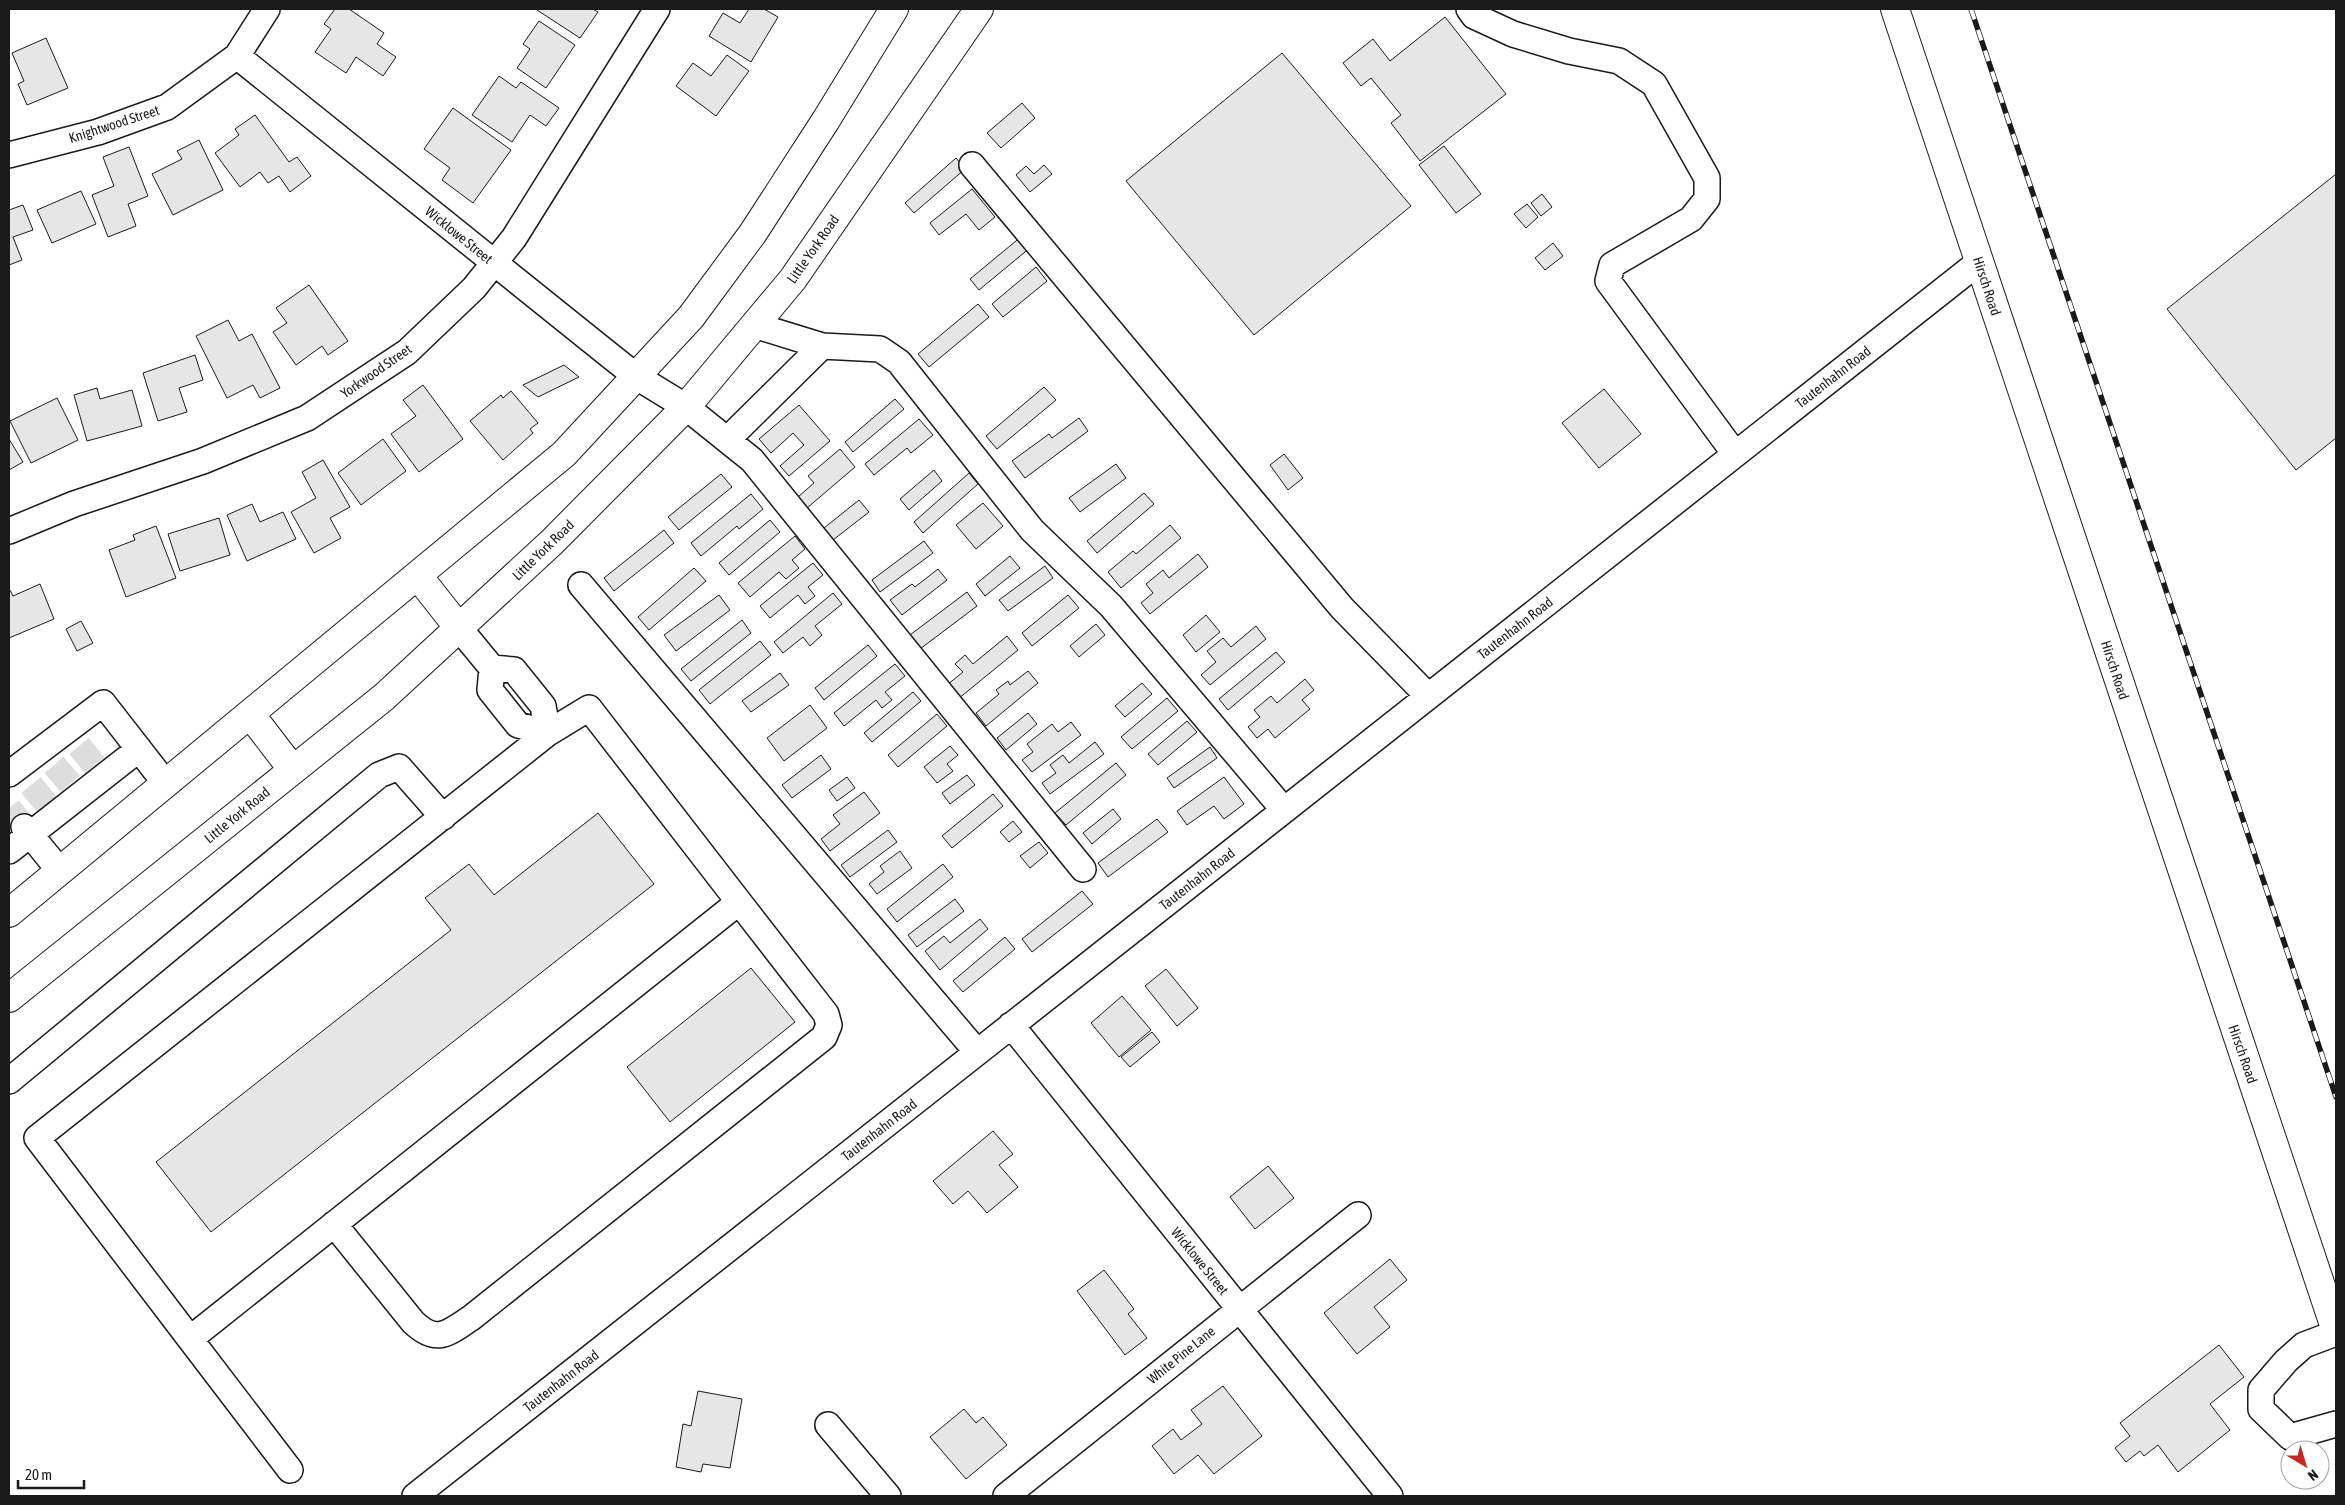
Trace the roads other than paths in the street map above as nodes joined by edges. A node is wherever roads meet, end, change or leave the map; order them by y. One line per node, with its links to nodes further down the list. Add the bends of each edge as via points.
1 (267, 9): 7 (street, Knightwood Street)
2 (657, 9): 11 (street, Yorkwood Street, via 514,238)
3 (894, 9): 14 (main road, via 753,233 690,317)
4 (979, 9): 12 (main road, Little York Road, via 792,279)
5 (1468, 9): 17 (street, via 1474,16 1513,34 1568,51 1619,61 1654,84 1706,178 1707,199 1691,219 1612,265 1608,280)
6 (1895, 9): 10 (main road, Hirsch Road)
7 (237, 56): 8 (street, Knightwood Street, via 167,107 98,132); 11 (street, Wicklowe Street)
8 (9, 155)
9 (972, 165): 22 (street, via 1342,608)
10 (1979, 262): 17 (street, Tautenhahn Road); 44 (main road, Hirsch Road)
11 (494, 263): 14 (street, Wicklowe Street); 18 (street, Yorkwood Street, via 474,288 407,352 307,418 203,462 74,504)
12 (754, 325): 13 (street); 15 (main road, Little York Road)
13 (822, 346): 16 (street); 29 (street, via 880,349 899,362 1032,530 1111,606)
14 (637, 377): 15 (street, Wicklowe Street); 19 (main road, via 564,454)
15 (686, 407): 16 (street, Wicklowe Street); 21 (main road, Little York Road, via 552,542)
16 (727, 440): 33 (street, Wicklowe Street, via 752,460)
17 (1735, 454): 22 (street, Tautenhahn Road)
18 (9, 532)
19 (418, 576): 21 (main road); 23 (main road)
20 (581, 585): 39 (street)
21 (459, 628): 24 (street, via 492,668 514,670 543,706); 26 (main road, Little York Road, via 384,698)
22 (1428, 696): 29 (street, Tautenhahn Road)
23 (250, 714): 26 (main road); 28 (main road)
24 (548, 733): 30 (street); 35 (street, via 589,708)
25 (139, 749): 27 (street, via 103,703 73,738); 28 (street); 31 (street, via 100,772)
26 (294, 770): 37 (main road, Little York Road)
27 (19, 776)
28 (166, 784): 34 (main road)
29 (1284, 810): 38 (street, Tautenhahn Road)
30 (443, 817): 40 (street, via 399,767 379,775); 45 (street, via 37,1138)
31 (27, 831): 32 (street); 34 (street)
32 (9, 851)
33 (1083, 869)
34 (60, 871): 36 (main road)
35 (739, 902): 42 (street); 42 (street, via 826,1014 829,1025 824,1037 471,1318 446,1335 428,1334 414,1322)
36 (9, 913)
37 (9, 998)
38 (1011, 1025): 39 (street, Tautenhahn Road); 43 (street, Wicklowe Street)
39 (977, 1052): 49 (street, Tautenhahn Road)
40 (9, 1081)
41 (1358, 1215): 43 (street, White Pine Lane)
42 (334, 1224): 45 (street)
43 (1238, 1309): 51 (street, White Pine Lane); 52 (street, Wicklowe Street)
44 (2336, 1332): 46 (street, via 2304,1345 2286,1361 2261,1390 2261,1410 2290,1437)
45 (190, 1339): 48 (street)
46 (2336, 1424)
47 (828, 1426): 50 (street)
48 (290, 1470)
49 (415, 1496)
50 (888, 1496)
51 (1006, 1496)
52 (1390, 1496)

